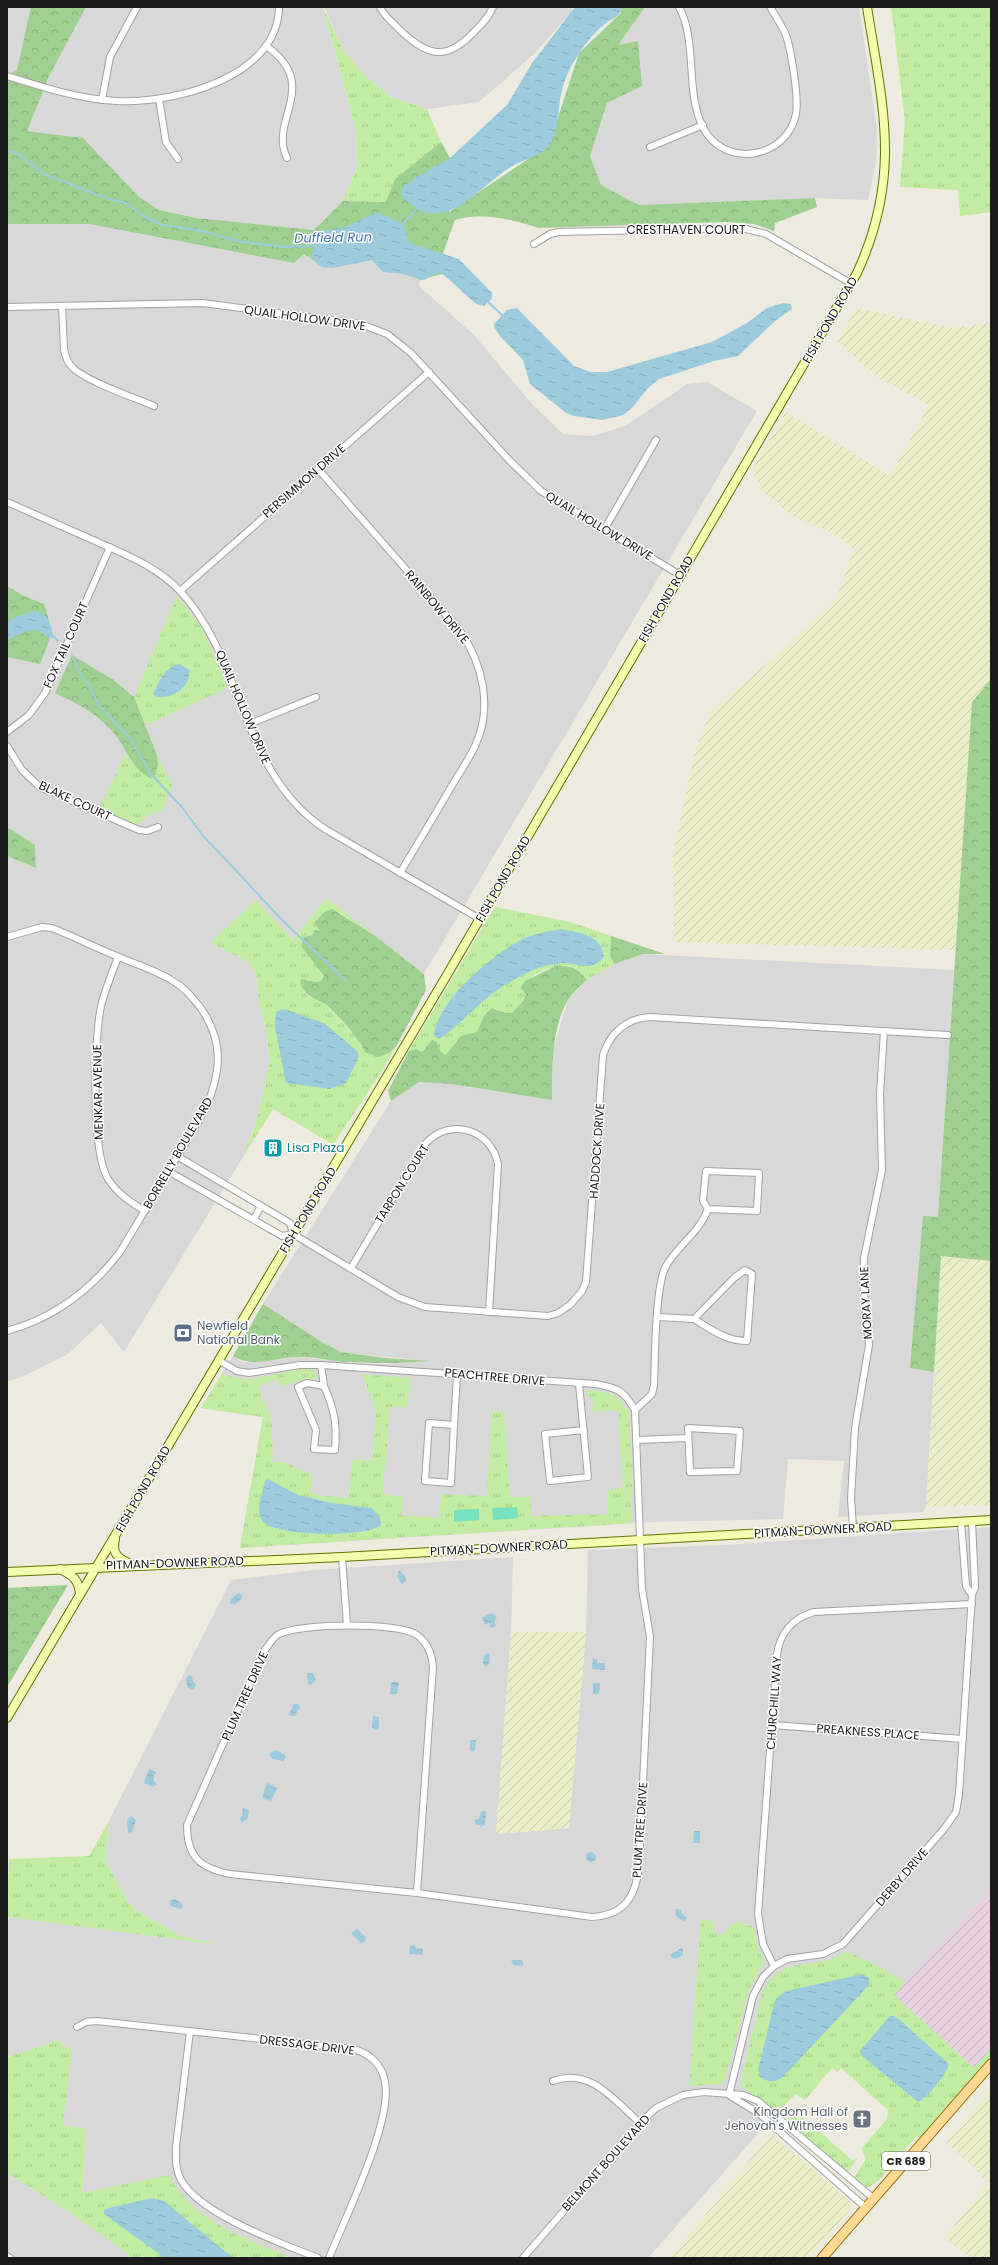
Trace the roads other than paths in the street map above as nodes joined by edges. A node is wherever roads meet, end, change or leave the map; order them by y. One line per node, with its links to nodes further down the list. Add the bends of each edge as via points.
1 (137, 7): 11 (street, via 110,57)
2 (279, 7): 8 (street, via 276,26)
3 (380, 7): 4 (street, via 386,17 417,46 440,53 452,50 463,43 487,18)
4 (493, 7)
5 (679, 7): 12 (street, via 685,26)
6 (770, 7): 12 (street, via 785,33 789,47 797,105 791,129 778,144 768,150 742,154 733,153 719,146)
7 (867, 7): 17 (street, FISH POND ROAD, via 885,123 886,161 881,205 875,229)
8 (266, 46): 10 (street, via 248,65 224,79 192,91); 14 (street, via 283,61 290,78 292,98 282,140 282,149)
9 (7, 76): 11 (street, via 73,95)
10 (159, 99): 11 (street); 15 (street, via 166,142)
11 (102, 100)
12 (702, 125): 13 (street)
13 (650, 147)
14 (287, 158)
15 (178, 159)
16 (534, 244): 17 (street, CRESTHAVEN COURT, via 558,232 742,228 766,234)
17 (852, 284): 27 (street, FISH POND ROAD)
18 (62, 306): 19 (street, QUAIL HOLLOW DRIVE); 20 (street, QUAIL HOLLOW DRIVE, via 193,302 352,323 371,327 391,337); 21 (street, via 65,356 74,368 88,377)
19 (7, 307)
20 (429, 372): 23 (street, PERSIMMON DRIVE); 25 (street, QUAIL HOLLOW DRIVE, via 536,487 552,500)
21 (154, 406)
22 (656, 440): 25 (street)
23 (318, 469): 28 (street, PERSIMMON DRIVE); 34 (street, RAINBOW DRIVE, via 460,630 474,653 482,679 483,718 475,746)
24 (7, 502): 26 (street, QUAIL HOLLOW DRIVE)
25 (604, 530): 27 (street, QUAIL HOLLOW DRIVE)
26 (110, 547): 28 (street, QUAIL HOLLOW DRIVE, via 155,570); 31 (street, FOX TAIL COURT, via 45,693 29,715)
27 (680, 575): 35 (street, FISH POND ROAD)
28 (180, 591): 30 (street, QUAIL HOLLOW DRIVE, via 203,621 217,645)
29 (316, 697): 30 (street)
30 (249, 724): 34 (street, QUAIL HOLLOW DRIVE, via 268,767 295,805 325,829)
31 (7, 732)
32 (7, 746): 33 (street, BLAKE COURT, via 22,770 45,790 139,830 147,832)
33 (158, 827)
34 (400, 873): 35 (street, QUAIL HOLLOW DRIVE)
35 (480, 919): 46 (street, FISH POND ROAD)
36 (7, 937): 37 (street, BORRELLY BOULEVARD, via 42,927 52,928)
37 (118, 957): 40 (street, BORRELLY BOULEVARD, via 151,969 180,985 197,1003 212,1026 218,1060 214,1090); 44 (street, MENKAR AVENUE, via 102,1005 97,1034 98,1142 101,1163 108,1178 127,1200)
38 (884, 1031): 39 (street, HADDOCK DRIVE); 48 (street, HADDOCK DRIVE, via 650,1017 634,1020 621,1027 610,1040 604,1055 589,1267 585,1287 570,1305 553,1314 533,1316); 65 (street, MORAY LANE, via 880,1094 882,1170 864,1258 863,1282 869,1345 855,1428 851,1498)
39 (948, 1035)
40 (177, 1156): 41 (street, BORRELLY BOULEVARD); 42 (street)
41 (168, 1171): 44 (street, BORRELLY BOULEVARD); 45 (street)
42 (261, 1206): 45 (street); 46 (street, via 290,1223)
43 (708, 1209): 43 (street, via 703,1201 706,1171 759,1173 757,1211); 49 (street, via 704,1221 666,1266 660,1284)
44 (145, 1210): 51 (street, BORRELLY BOULEVARD, via 120,1252 98,1278 53,1313)
45 (254, 1219): 46 (street, via 282,1236)
46 (293, 1234): 47 (street, HADDOCK DRIVE); 52 (street, FISH POND ROAD)
47 (351, 1268): 48 (street, HADDOCK DRIVE, via 398,1297 418,1305); 48 (street, TARPON COURT, via 426,1143 445,1130 468,1130 487,1141 494,1151 498,1164)
48 (489, 1312)
49 (658, 1317): 50 (street); 57 (street, via 652,1394)
50 (694, 1319): 50 (street, via 726,1339 747,1341 752,1274 744,1270)
51 (7, 1331)
52 (218, 1360): 53 (street, PEACHTREE DRIVE, via 237,1371 249,1373 300,1365); 66 (street, FISH POND ROAD)
53 (321, 1365): 54 (street, PEACHTREE DRIVE); 56 (street)
54 (457, 1374): 55 (street, PEACHTREE DRIVE); 58 (street)
55 (579, 1384): 57 (street, PEACHTREE DRIVE, via 596,1384 621,1391); 59 (street)
56 (324, 1386): 56 (street, via 336,1419 335,1450 314,1449 316,1430 298,1387 307,1383)
57 (635, 1410): 61 (street)
58 (454, 1425): 58 (street, via 451,1483 425,1481 428,1423)
59 (584, 1430): 59 (street, via 588,1477 550,1481 545,1434)
60 (688, 1438): 60 (street, via 688,1428 740,1431 737,1471 690,1472); 61 (street)
61 (637, 1440): 67 (street)
62 (991, 1520): 63 (street, PITMAN-DOWNER ROAD)
63 (972, 1521): 64 (street, PITMAN-DOWNER ROAD); 73 (street, DERBY DRIVE)
64 (961, 1522): 65 (street, PITMAN-DOWNER ROAD); 73 (street, DERBY DRIVE, via 966,1586)
65 (853, 1527): 67 (street, PITMAN-DOWNER ROAD)
66 (116, 1535): 69 (street, via 113,1550 119,1559); 70 (street, FISH POND ROAD)
67 (640, 1540): 68 (street, PITMAN-DOWNER ROAD); 80 (street, PLUM TREE DRIVE, via 642,1590 650,1637 639,1866 632,1896 612,1914 592,1917)
68 (342, 1557): 69 (street, PITMAN-DOWNER ROAD); 76 (street)
69 (132, 1565): 70 (street, PITMAN-DOWNER ROAD)
70 (98, 1566): 71 (street, PITMAN-DOWNER ROAD); 74 (street, FISH POND ROAD)
71 (59, 1568): 72 (street, PITMAN-DOWNER ROAD); 74 (street, via 76,1579)
72 (7, 1572)
73 (972, 1595): 75 (street, DERBY DRIVE)
74 (80, 1596): 77 (street, FISH POND ROAD)
75 (972, 1604): 78 (street, CHURCHILL WAY, via 822,1611 800,1618 785,1632 778,1648); 79 (street, DERBY DRIVE)
76 (347, 1625): 80 (street, PLUM TREE DRIVE, via 407,1630 417,1635 432,1654 432,1700); 80 (street, PLUM TREE DRIVE, via 289,1630 271,1641 263,1652 187,1825 187,1838 192,1852 200,1863 217,1871)
77 (7, 1718)
78 (772, 1725): 79 (street, PREAKNESS PLACE); 81 (street, CHURCHILL WAY, via 758,1914 763,1944)
79 (962, 1739): 81 (street, DERBY DRIVE, via 958,1807 944,1829 843,1944 823,1954 793,1957)
80 (417, 1893)
81 (774, 1966): 86 (street, DERBY DRIVE, via 763,1977 756,1990)
82 (77, 2028): 83 (street, DRESSAGE DRIVE, via 86,2022 97,2021)
83 (190, 2031): 92 (street, via 176,2147 176,2165 180,2178 193,2194 233,2222); 93 (street, DRESSAGE DRIVE, via 353,2049 370,2056 380,2067 386,2085 380,2129)
84 (991, 2064): 88 (main road, CR 689)
85 (553, 2081): 87 (street, via 572,2076 585,2079 604,2091)
86 (729, 2095): 87 (street, BELMONT BOULEVARD, via 704,2092 683,2095 656,2108); 88 (street, BELMONT BOULEVARD, via 743,2095 758,2101); 89 (street, BELMONT BOULEVARD, via 761,2116)
87 (640, 2123): 94 (street, BELMONT BOULEVARD)
88 (873, 2198): 89 (main road, CR 689)
89 (865, 2207): 95 (main road, CR 689)
90 (7, 2256): 91 (street)
91 (10, 2258)
92 (318, 2258)
93 (329, 2258)
94 (523, 2258)
95 (822, 2258)

